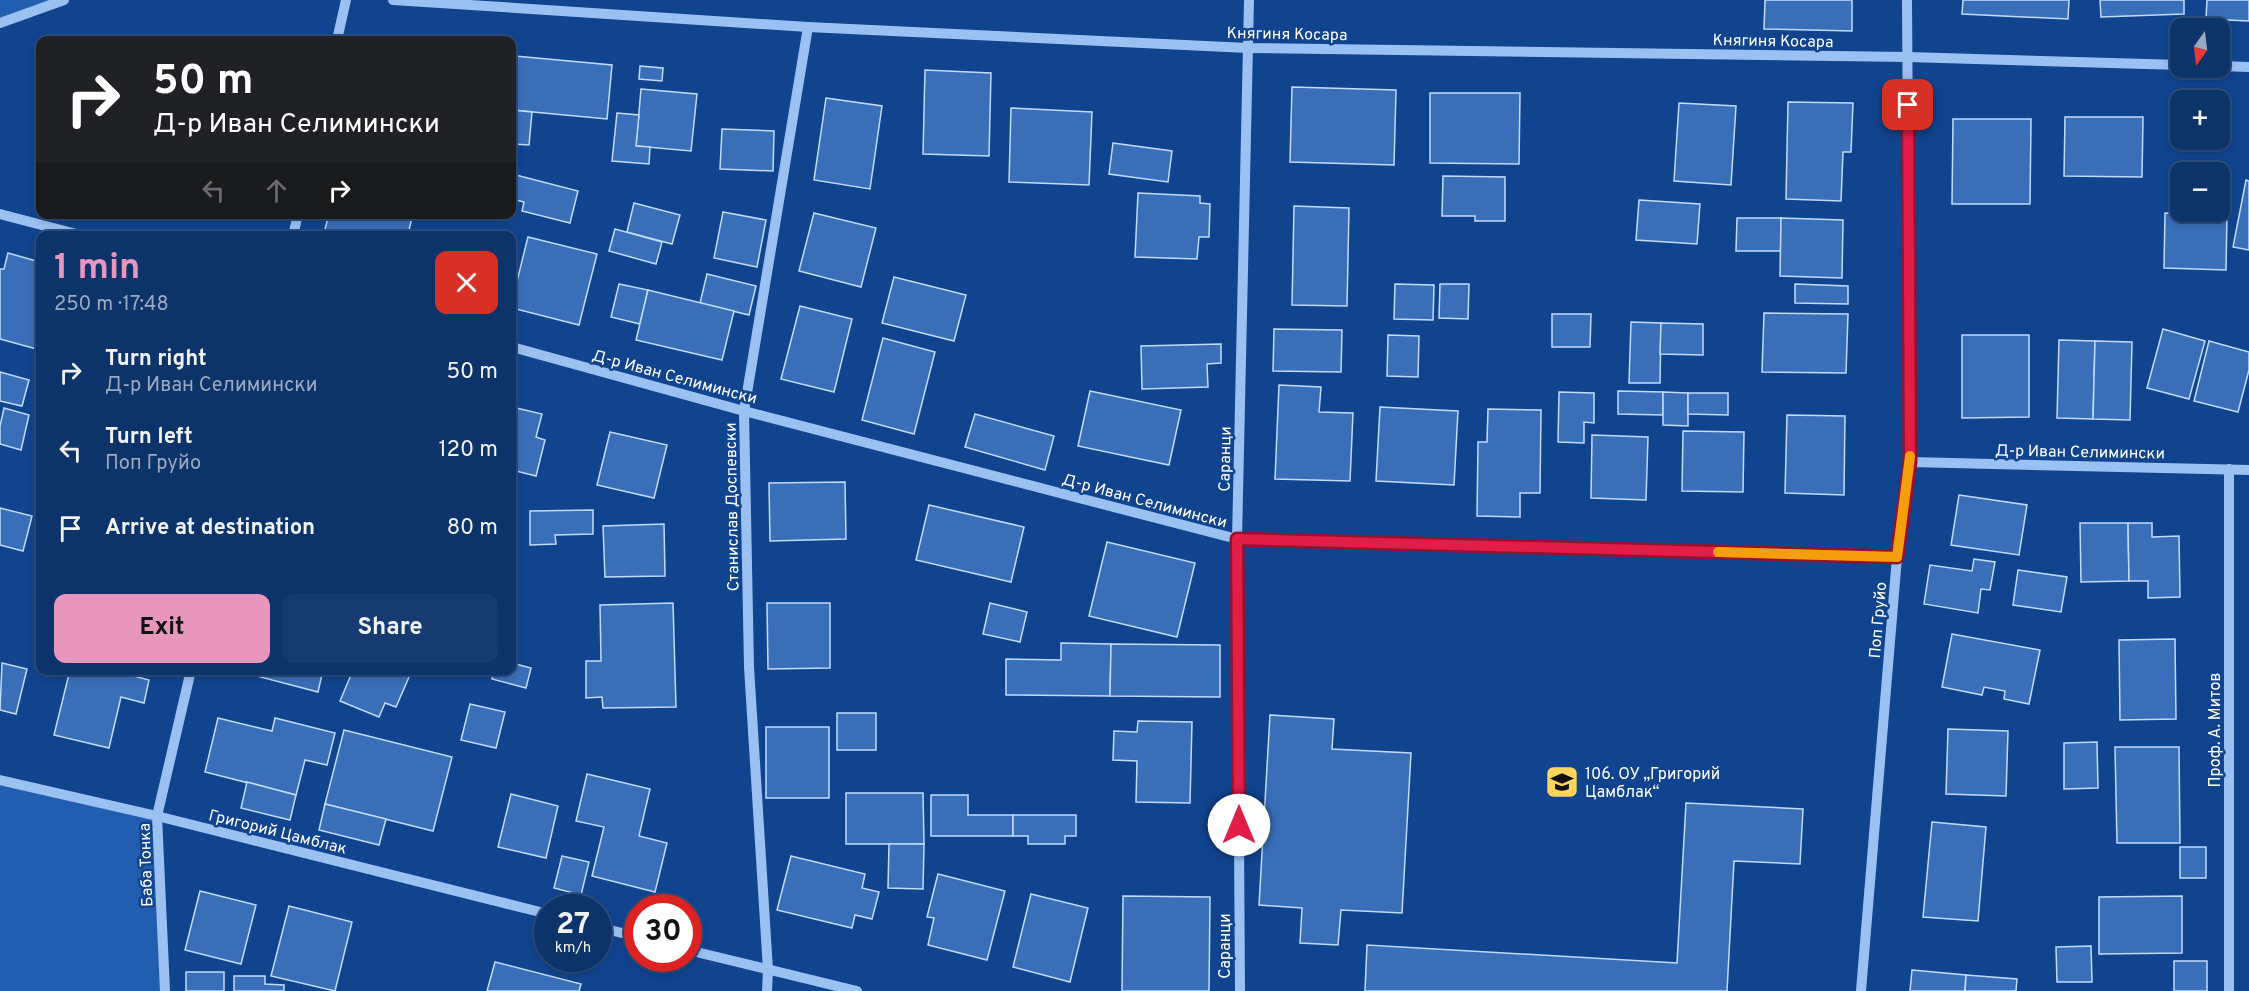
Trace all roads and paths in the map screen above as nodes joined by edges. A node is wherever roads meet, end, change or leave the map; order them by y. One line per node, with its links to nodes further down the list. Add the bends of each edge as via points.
1 (64, 0): 6 (street)
2 (346, 0): 8 (street)
3 (393, 0): 7 (street, Княгиня Косара)
4 (1249, 0): 9 (street, Саранци)
5 (1907, 0): 10 (street, Поп Груйо)
6 (0, 23)
7 (808, 27): 9 (street, Княгиня Косара); 17 (street, Станислав Доспевски)
8 (338, 36)
9 (1248, 48): 10 (street, Княгиня Косара); 21 (street, Саранци)
10 (1908, 57): 11 (street, Княгиня Косара); 18 (street, Поп Груйо)
11 (2170, 65)
12 (2230, 66): 13 (street)
13 (2249, 67)
14 (0, 214): 15 (street)
15 (65, 231)
16 (516, 348): 17 (street, Д-р Иван Селимински)
17 (744, 411): 21 (street, Д-р Иван Селимински); 28 (street, Станислав Доспевски, via 749,667)
18 (1910, 462): 19 (street, Д-р Иван Селимински); 22 (street, Поп Груйо)
19 (2229, 469): 20 (street, Д-р Иван Селимински); 34 (street, Проф. А. Митов)
20 (2249, 470)
21 (1237, 539): 22 (street, Д-р Иван Селимински); 32 (street, Саранци)
22 (1897, 557): 33 (street, Поп Груйо)
23 (190, 675): 25 (street, Баба Тонка)
24 (0, 780): 25 (street, Григорий Цамблак)
25 (157, 816): 26 (street, Григорий Цамблак); 29 (street, Баба Тонка)
26 (534, 910)
27 (702, 954): 28 (street)
28 (768, 970): 30 (street, Станислав Доспевски); 31 (street)
29 (165, 991)
30 (767, 991)
31 (856, 991)
32 (1240, 991)
33 (1861, 991)
34 (2229, 991)

